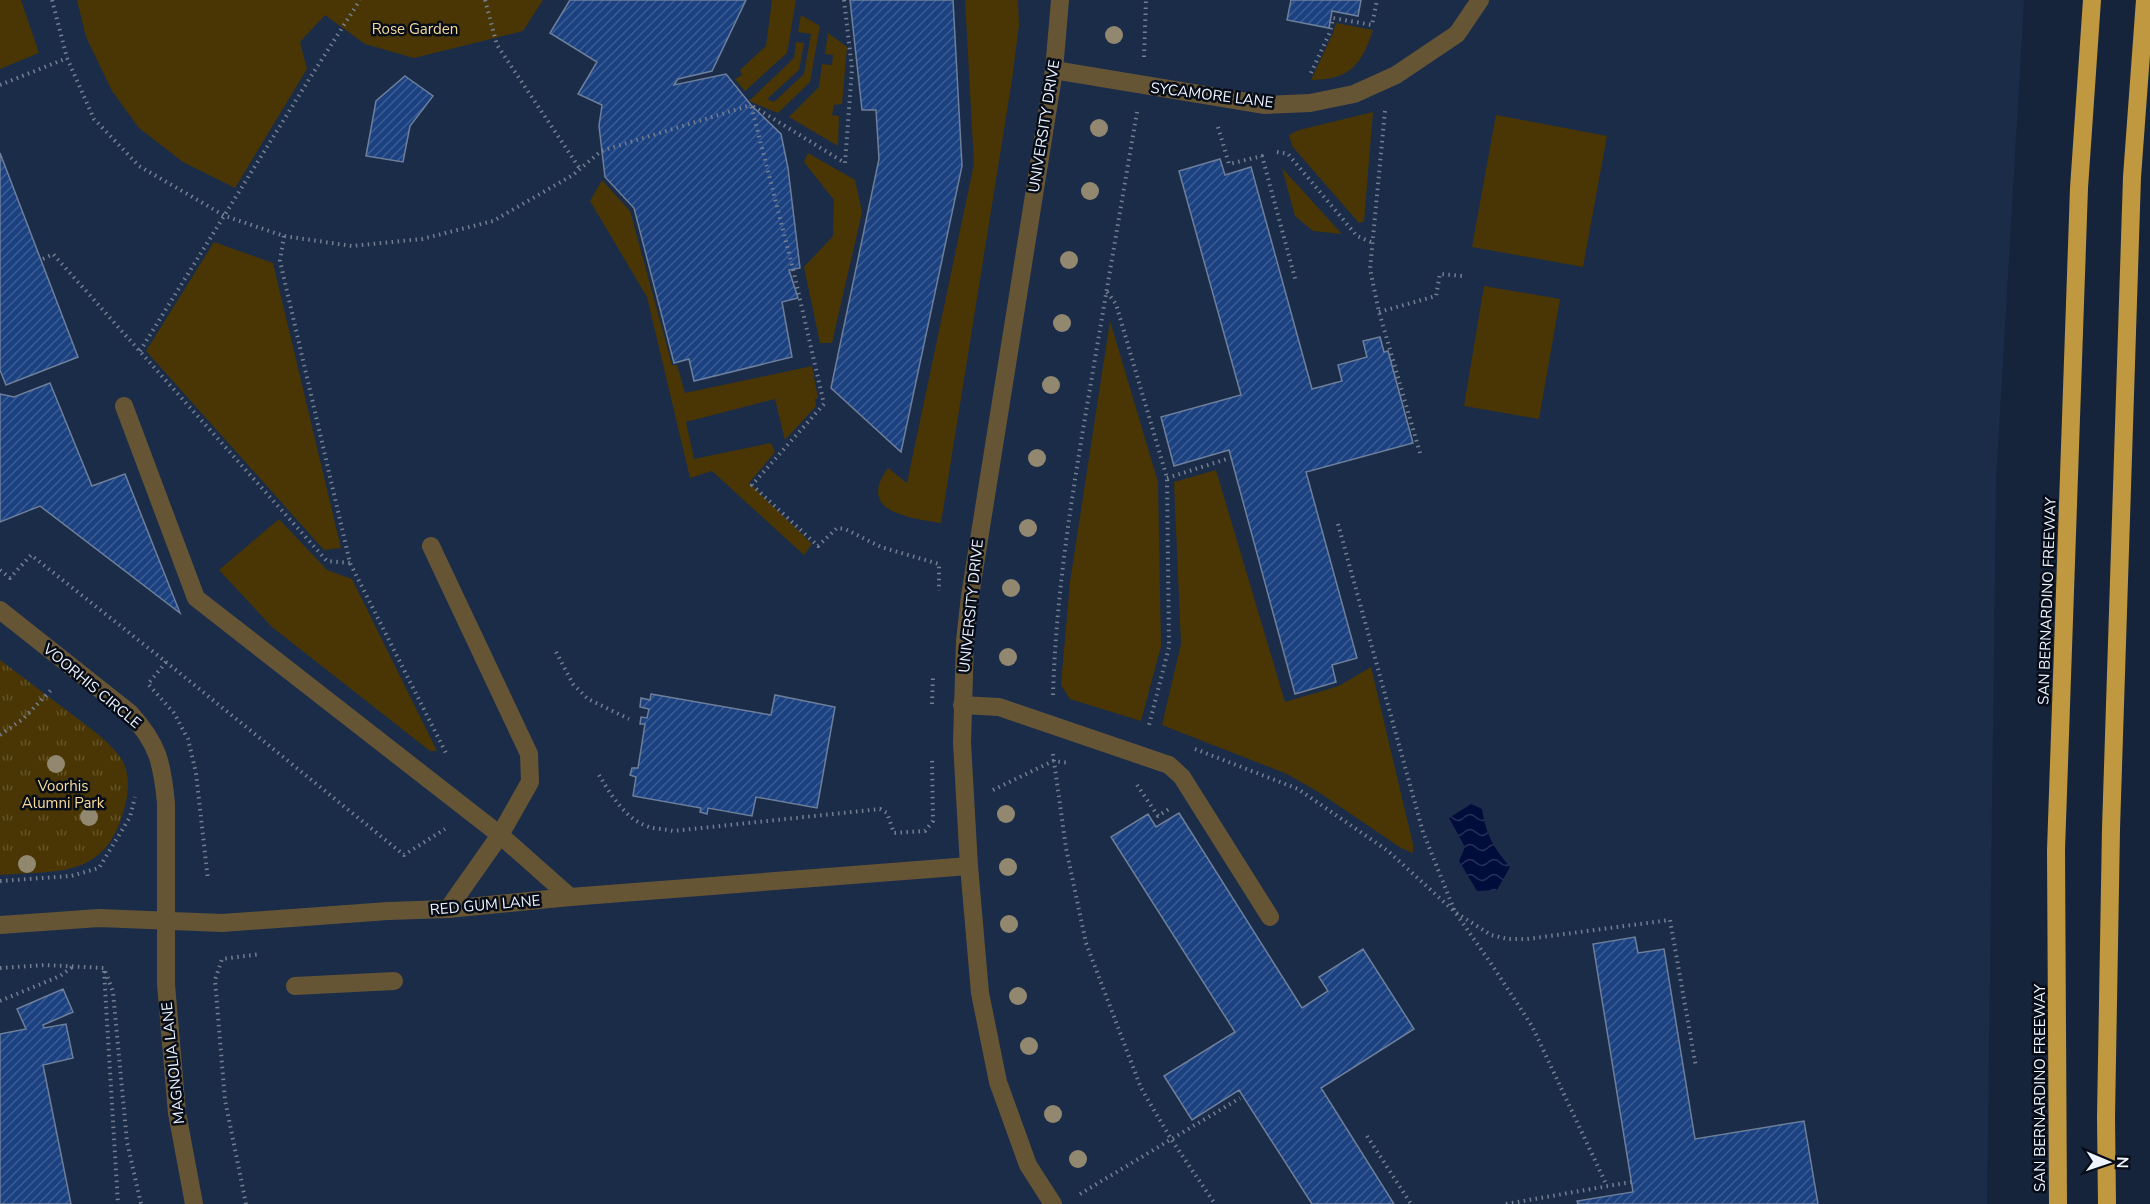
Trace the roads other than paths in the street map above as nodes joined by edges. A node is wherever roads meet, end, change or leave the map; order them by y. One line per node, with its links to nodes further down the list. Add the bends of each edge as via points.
1 (1060, 0): 5 (street, UNIVERSITY DRIVE)
2 (1480, 0): 5 (street, SYCAMORE LANE, via 1457,33 1396,75 1354,94 1310,103 1264,105)
3 (2092, 0): 21 (highway, SAN BERNARDINO FREEWAY, via 2079,188 2056,850)
4 (2145, 0): 22 (highway, via 2132,177 2111,829)
5 (1054, 70): 9 (street, UNIVERSITY DRIVE, via 971,585)
6 (124, 406): 10 (street, via 196,598)
7 (431, 546): 10 (street, via 529,754 530,782)
8 (0, 610): 15 (street, VOORHIS CIRCLE, via 130,713 147,732 164,777)
9 (962, 705): 11 (street, UNIVERSITY DRIVE); 14 (street, via 999,707 1169,765 1194,795)
10 (500, 835): 12 (street); 13 (street)
11 (969, 866): 12 (street, RED GUM LANE); 20 (street, UNIVERSITY DRIVE, via 980,993 998,1082 1029,1165)
12 (570, 897): 13 (street, RED GUM LANE)
13 (448, 909): 15 (street, RED GUM LANE, via 222,923)
14 (1270, 918)
15 (165, 920): 16 (street, RED GUM LANE, via 99,918); 19 (street, MAGNOLIA LANE, via 177,1113)
16 (0, 925)
17 (394, 981): 18 (street)
18 (295, 986)
19 (194, 1204)
20 (1053, 1204)
21 (2058, 1204)
22 (2107, 1204)

